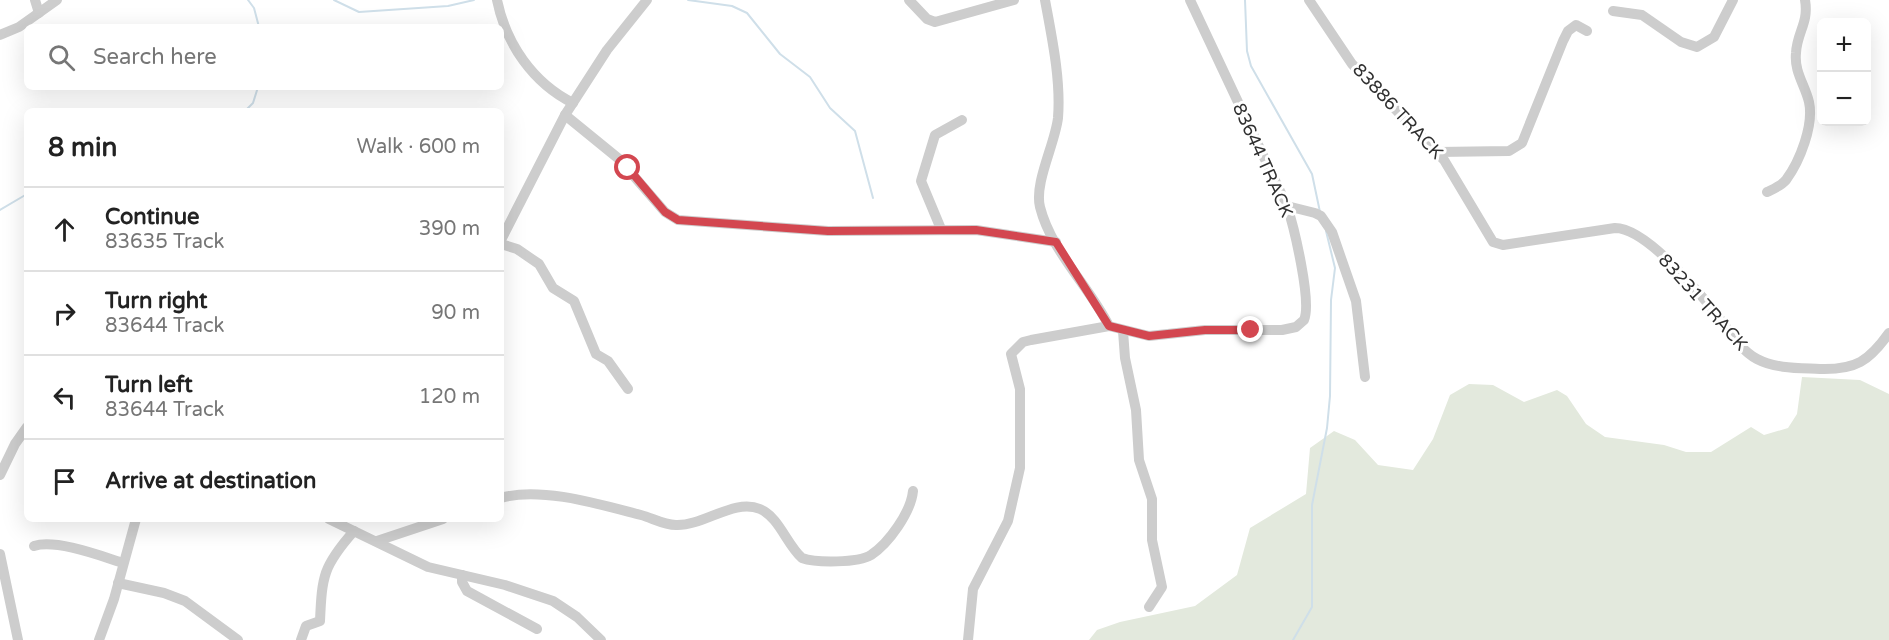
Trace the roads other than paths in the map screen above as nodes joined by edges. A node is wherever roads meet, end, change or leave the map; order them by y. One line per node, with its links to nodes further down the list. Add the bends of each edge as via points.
1 (35, 0): 13 (street)
2 (57, 0): 13 (street)
3 (497, 0): 16 (street, via 509,38 520,56 546,87)
4 (647, 0): 16 (street, via 607,50)
5 (909, 0): 6 (street, via 935,22)
6 (1014, 0)
7 (1045, 0): 25 (street, via 1058,107 1040,203)
8 (1190, 0): 21 (street, 83644 TRACK)
9 (1309, 0): 19 (street, 83886 TRACK, via 1352,64)
10 (1733, 0): 12 (street, via 1714,38 1697,47 1681,42 1642,15)
11 (1805, 0): 20 (street, via 1807,16 1796,54 1810,117 1792,170)
12 (1613, 11)
13 (39, 14): 15 (street)
14 (1587, 31): 19 (street, via 1576,26 1568,31 1518,147 1509,151)
15 (0, 35)
16 (573, 103): 17 (street)
17 (565, 115): 23 (street, via 619,159 665,212 678,220 828,231); 24 (street)
18 (962, 120): 23 (street, via 935,135 922,174 922,188)
19 (1438, 152): 22 (street, 83886 TRACK, via 1493,242 1503,245)
20 (1767, 192)
21 (1287, 206): 28 (street, 83644 TRACK, via 1306,300 1306,316 1300,324 1282,330 1205,330 1149,336); 30 (street, via 1321,216 1332,232 1356,301)
22 (1615, 228): 29 (street, 83231 TRACK, via 1631,230 1648,242 1748,353 1764,362 1779,367 1847,367 1871,357)
23 (940, 229): 25 (street, via 976,230)
24 (504, 236)
25 (1056, 242): 27 (street)
26 (504, 243): 31 (street, via 537,262 553,288 574,301 596,354 608,361)
27 (1109, 326): 28 (street, 83644 TRACK); 54 (street, via 1023,342 1011,354 1020,389 1020,468 1008,521 973,589)
28 (1123, 331): 47 (street, via 1136,410 1138,460 1152,500 1152,540 1162,587)
29 (1889, 333)
30 (1365, 377)
31 (628, 389)
32 (24, 432): 33 (street)
33 (3, 463): 34 (street)
34 (0, 475)
35 (913, 491): 36 (street, via 908,512 876,550 865,558 843,561 802,558 769,516 752,507 675,525 548,496)
36 (504, 497)
37 (135, 522): 44 (street)
38 (335, 522): 40 (street)
39 (434, 522): 41 (street)
40 (354, 531): 41 (street); 52 (street, via 327,564 320,621 306,626)
41 (377, 541): 45 (street, via 419,564)
42 (34, 546): 44 (street, via 58,546)
43 (0, 554): 49 (street)
44 (123, 563): 46 (street)
45 (462, 575): 48 (street, via 467,591); 53 (street, via 553,602 577,617)
46 (118, 583): 50 (street); 51 (street, via 185,601)
47 (1149, 607)
48 (537, 629)
49 (18, 640)
50 (99, 640)
51 (238, 640)
52 (301, 640)
53 (601, 640)
54 (968, 640)

